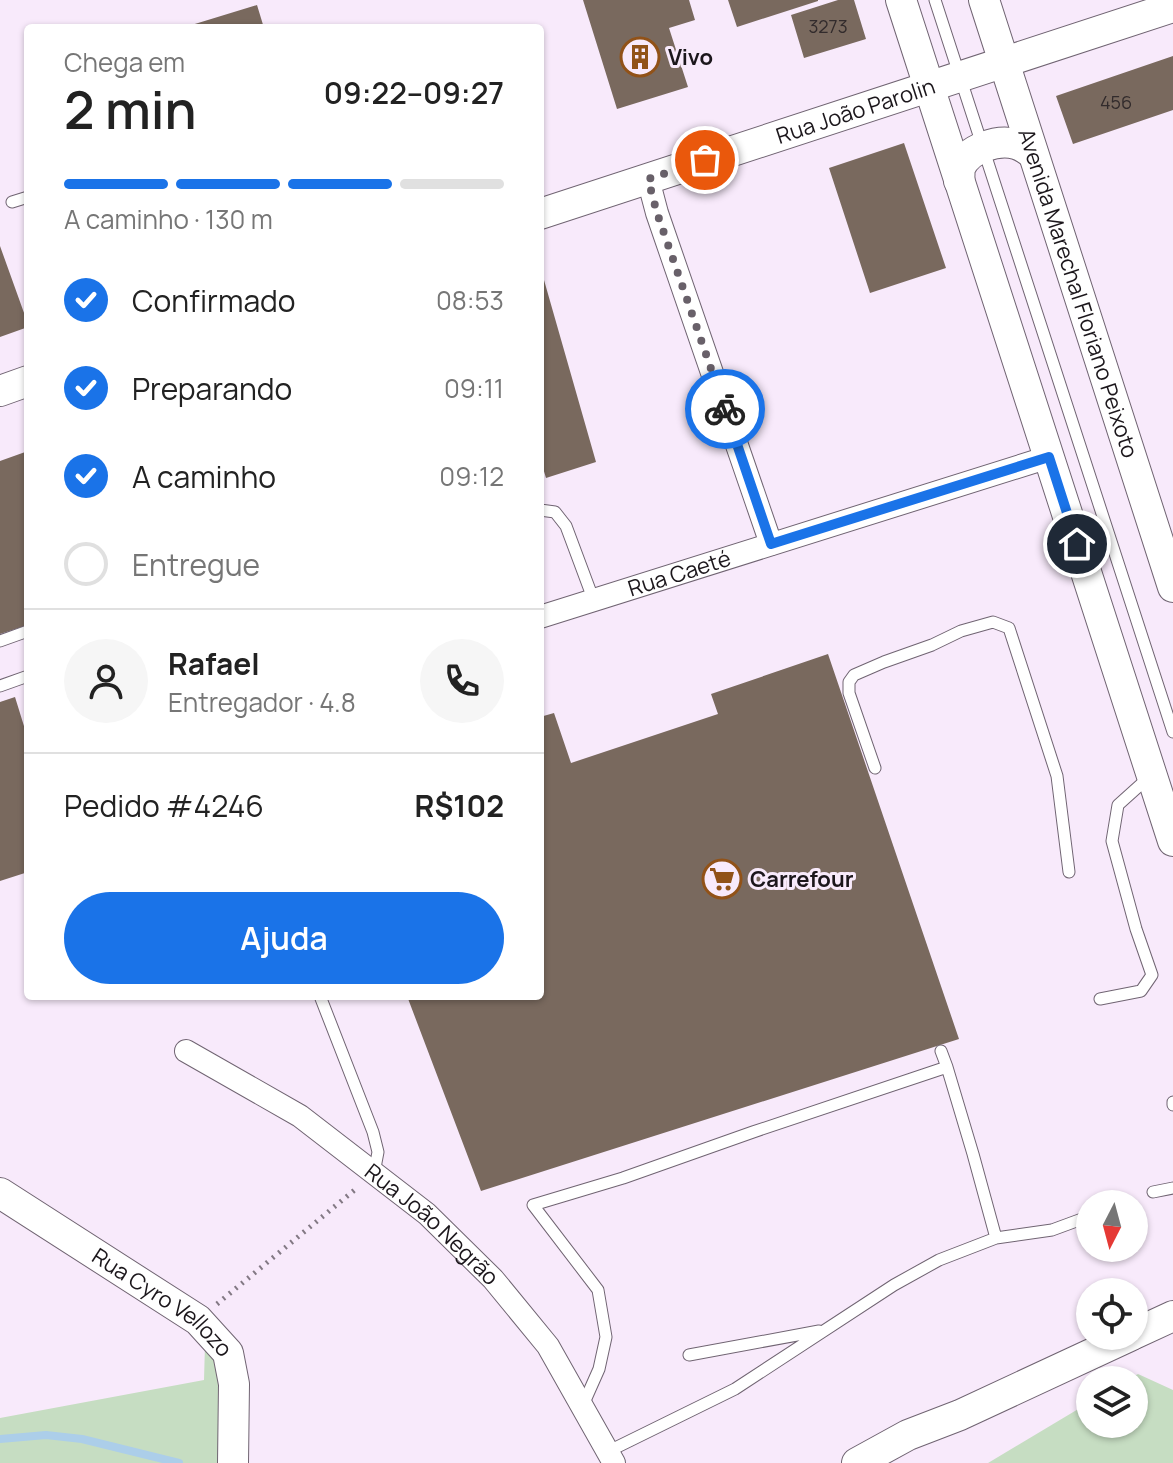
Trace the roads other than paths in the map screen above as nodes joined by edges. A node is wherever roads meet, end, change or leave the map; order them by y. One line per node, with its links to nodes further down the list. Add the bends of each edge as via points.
1 (901, 0): 7 (street)
2 (935, 0): 6 (lane)
3 (984, 0): 5 (street, Avenida Marechal Floriano Peixoto)
4 (1173, 7): 5 (street, Rua João Parolin)
5 (1004, 62): 6 (street, Rua João Parolin); 9 (street, Avenida Marechal Floriano Peixoto)
6 (960, 77): 7 (street, Rua João Parolin); 8 (lane)
7 (929, 87): 10 (street, Rua João Parolin); 11 (street)
8 (983, 147): 9 (street, via 1001,142); 11 (street, via 960,168); 27 (lane)
9 (1033, 154): 20 (street, Avenida Marechal Floriano Peixoto)
10 (648, 179): 14 (street, Rua João Parolin); 19 (street)
11 (959, 181): 17 (street)
12 (24, 198): 13 (lane)
13 (12, 202)
14 (544, 213)
15 (24, 382): 16 (street)
16 (0, 391)
17 (1049, 457): 19 (street, Rua Caeté); 29 (street)
18 (544, 511): 21 (lane, via 555,512 566,526)
19 (771, 544): 21 (street, Rua Caeté)
20 (1173, 587)
21 (594, 601): 22 (street, Rua Caeté)
22 (544, 616)
23 (24, 632): 24 (lane)
24 (0, 641)
25 (24, 677): 26 (lane)
26 (0, 686)
27 (1173, 732)
28 (875, 768): 31 (lane, via 849,693 854,675 961,631 993,622 1009,628 1057,776)
29 (1152, 775): 30 (street); 32 (lane, via 1118,805 1112,841 1152,975 1141,991)
30 (1173, 841)
31 (1069, 872)
32 (1100, 999)
33 (322, 1000): 37 (lane, via 373,1132 378,1152)
34 (186, 1051): 37 (street, Rua João Negrão, via 300,1116)
35 (941, 1051): 36 (lane)
36 (947, 1067): 42 (lane); 48 (lane, via 533,1205 598,1290 606,1337)
37 (374, 1173): 48 (street, Rua João Negrão, via 427,1214 493,1279 548,1346)
38 (1173, 1188): 39 (lane)
39 (1153, 1192)
40 (0, 1193): 52 (street, Rua Cyro Vellozo, via 198,1320 228,1353 234,1384)
41 (1076, 1221): 42 (lane)
42 (996, 1238): 45 (lane, via 939,1260)
43 (1173, 1316): 44 (street)
44 (1148, 1328)
45 (826, 1329): 47 (lane); 50 (lane, via 735,1389)
46 (1100, 1350): 49 (street)
47 (689, 1355)
48 (582, 1407): 50 (street, Rua João Negrão)
49 (960, 1415): 51 (street); 53 (street)
50 (612, 1457)
51 (857, 1462)
52 (233, 1463)
53 (897, 1463)

